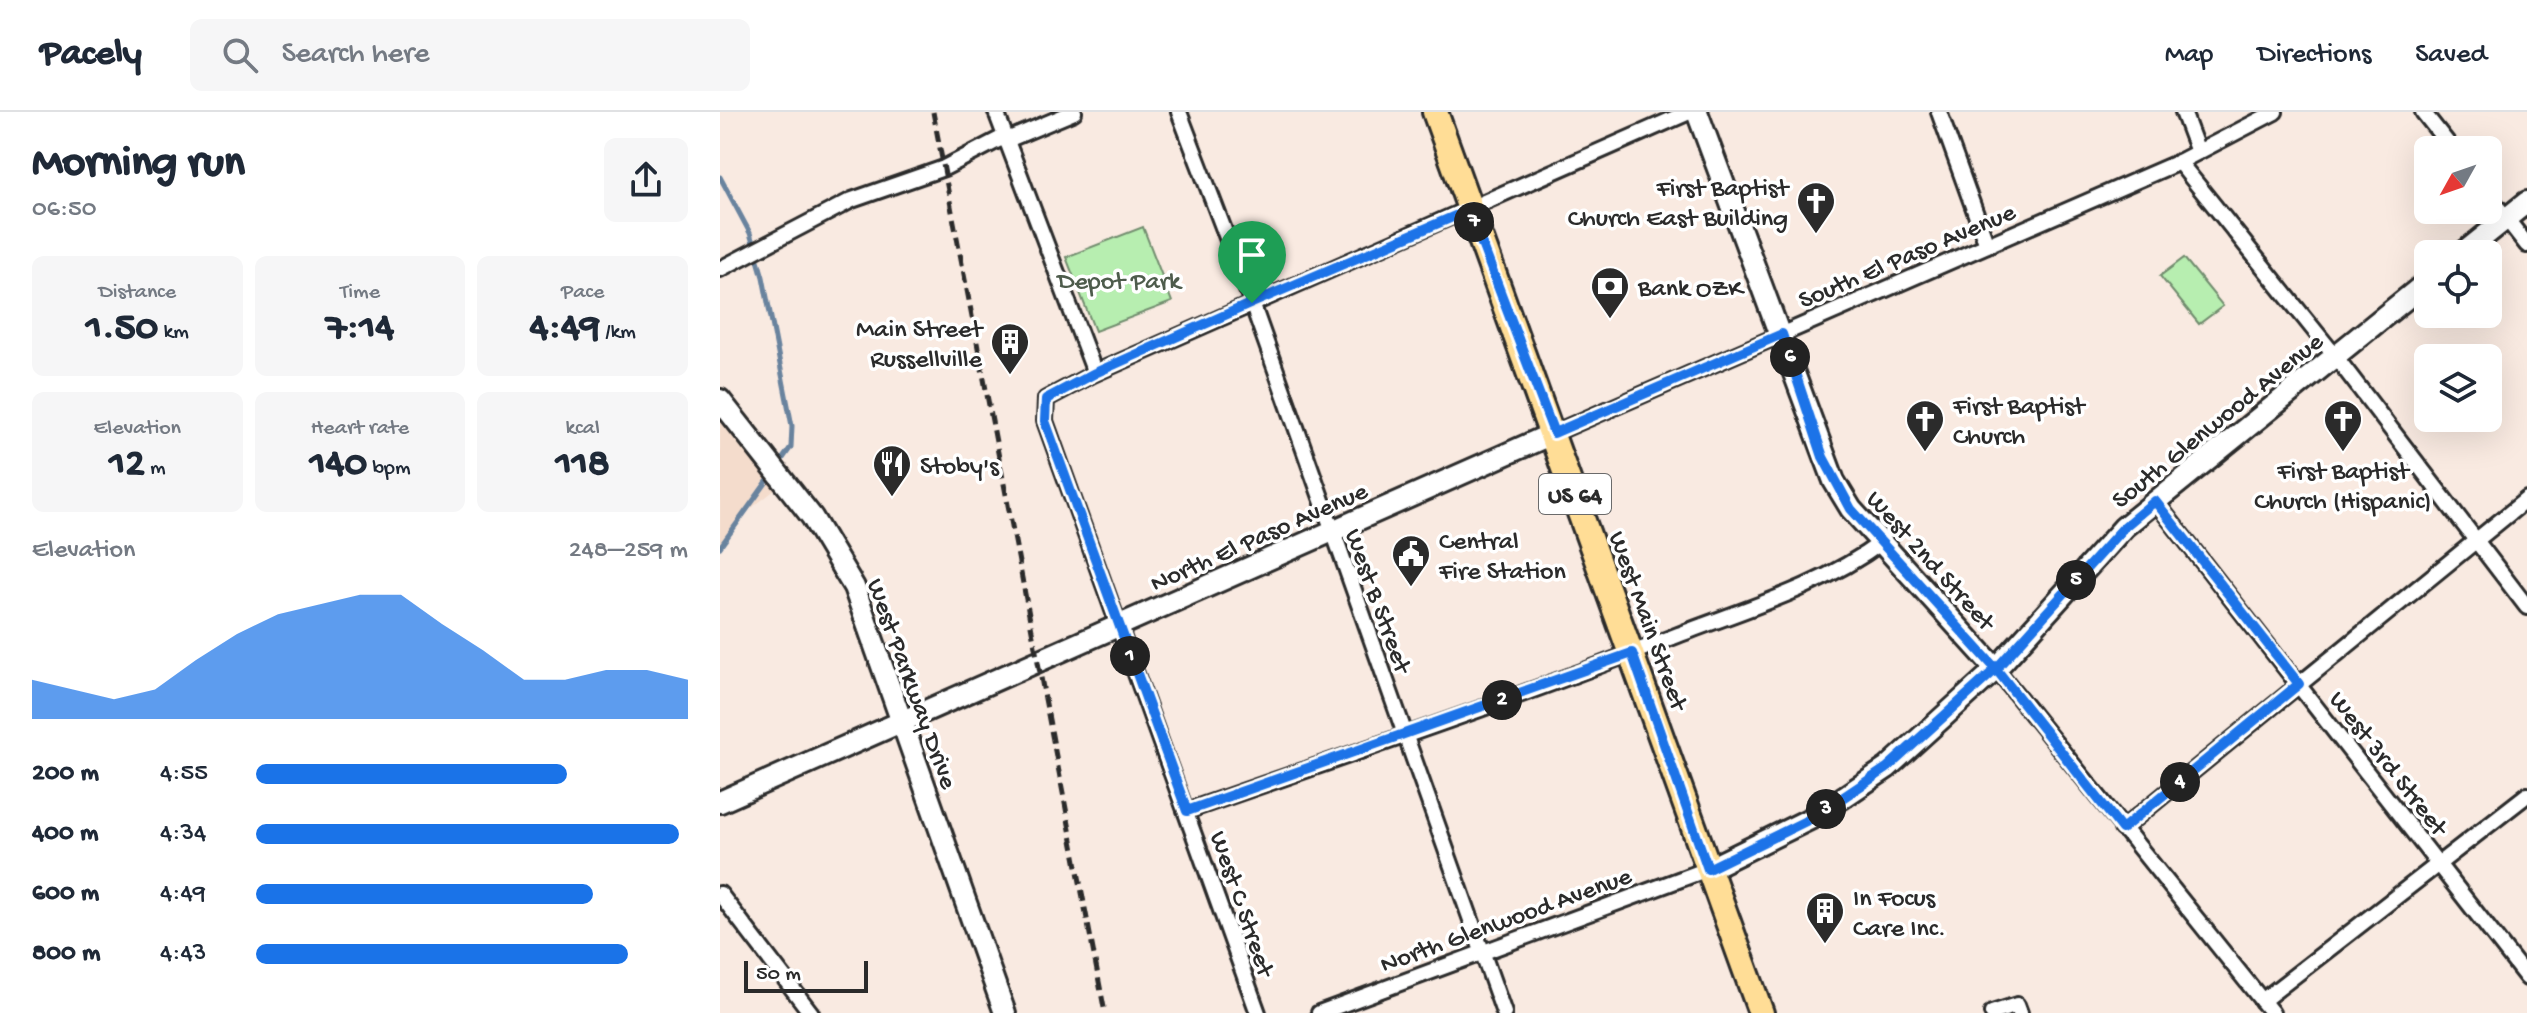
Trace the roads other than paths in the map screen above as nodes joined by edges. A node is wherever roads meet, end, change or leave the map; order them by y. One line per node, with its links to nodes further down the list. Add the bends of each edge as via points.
1 (996, 112): 12 (street)
2 (1074, 112): 12 (street)
3 (1179, 112): 24 (street, West B Street)
4 (1435, 112): 16 (main road, West Main Street / US 64)
5 (1689, 112): 16 (street)
6 (1697, 112): 25 (street, West 2nd Street)
7 (1939, 112): 20 (street)
8 (2183, 112): 13 (street)
9 (2275, 112): 13 (street, South El Paso Avenue)
10 (2423, 112): 11 (street)
11 (2442, 136)
12 (1007, 140): 22 (street, via 852,200); 27 (street)
13 (2198, 152): 14 (street, South El Paso Avenue)
14 (2179, 162): 20 (street, South El Paso Avenue); 26 (street)
15 (2527, 202): 18 (street)
16 (1469, 210): 24 (street); 29 (main road, West Main Street / US 64)
17 (2502, 213): 18 (street)
18 (2506, 218): 19 (street); 21 (street)
19 (2479, 240)
20 (1987, 245): 25 (street, South El Paso Avenue)
21 (2527, 245)
22 (720, 269)
23 (2414, 292): 26 (street, South Glenwood Avenue)
24 (1252, 303): 27 (street); 32 (street, West B Street)
25 (1782, 334): 29 (street, South El Paso Avenue); 34 (street, West 2nd Street, via 1834,481)
26 (2335, 356): 31 (street, South Glenwood Avenue); 33 (street)
27 (1095, 373): 36 (street, West C Street, via 1046,399 1045,421)
28 (720, 400): 40 (street, West Parkway Drive, via 827,539 854,587)
29 (1554, 433): 32 (street, North El Paso Avenue); 37 (main road, West Main Street / US 64)
30 (2527, 499): 33 (street)
31 (2155, 501): 38 (street, South Glenwood Avenue, via 2124,527); 39 (street, West 3rd Street)
32 (1331, 532): 36 (street, North El Paso Avenue); 41 (street, West B Street)
33 (2476, 541): 35 (street); 39 (street)
34 (1882, 542): 37 (street, via 1795,590); 38 (street, West 2nd Street)
35 (2527, 607)
36 (1118, 624): 40 (street, North El Paso Avenue); 44 (street, West C Street)
37 (1632, 653): 41 (street); 47 (main road, West Main Street / US 64)
38 (1996, 669): 45 (street, West 2nd Street); 47 (street, South Glenwood Avenue, via 1887,768 1814,817)
39 (2299, 684): 45 (street); 46 (street, West 3rd Street)
40 (901, 721): 43 (street, North El Paso Avenue); 54 (street, West Parkway Drive)
41 (1403, 736): 44 (street); 49 (street, West B Street)
42 (2527, 795): 46 (street)
43 (720, 802)
44 (1187, 811): 55 (street, West C Street)
45 (2122, 829): 51 (street, West 2nd Street)
46 (2439, 864): 50 (street, West 3rd Street); 51 (street)
47 (1708, 869): 49 (street, North Glenwood Avenue); 58 (main road, West Main Street / US 64)
48 (720, 894): 53 (street)
49 (1483, 952): 56 (street, North Glenwood Avenue); 57 (street, West B Street)
50 (2527, 978)
51 (2262, 1001): 60 (street, West 2nd Street)
52 (2018, 1009): 59 (street)
53 (811, 1013)
54 (1005, 1013)
55 (1258, 1013)
56 (1319, 1013)
57 (1504, 1013)
58 (1761, 1013)
59 (1992, 1013)
60 (2272, 1013)

